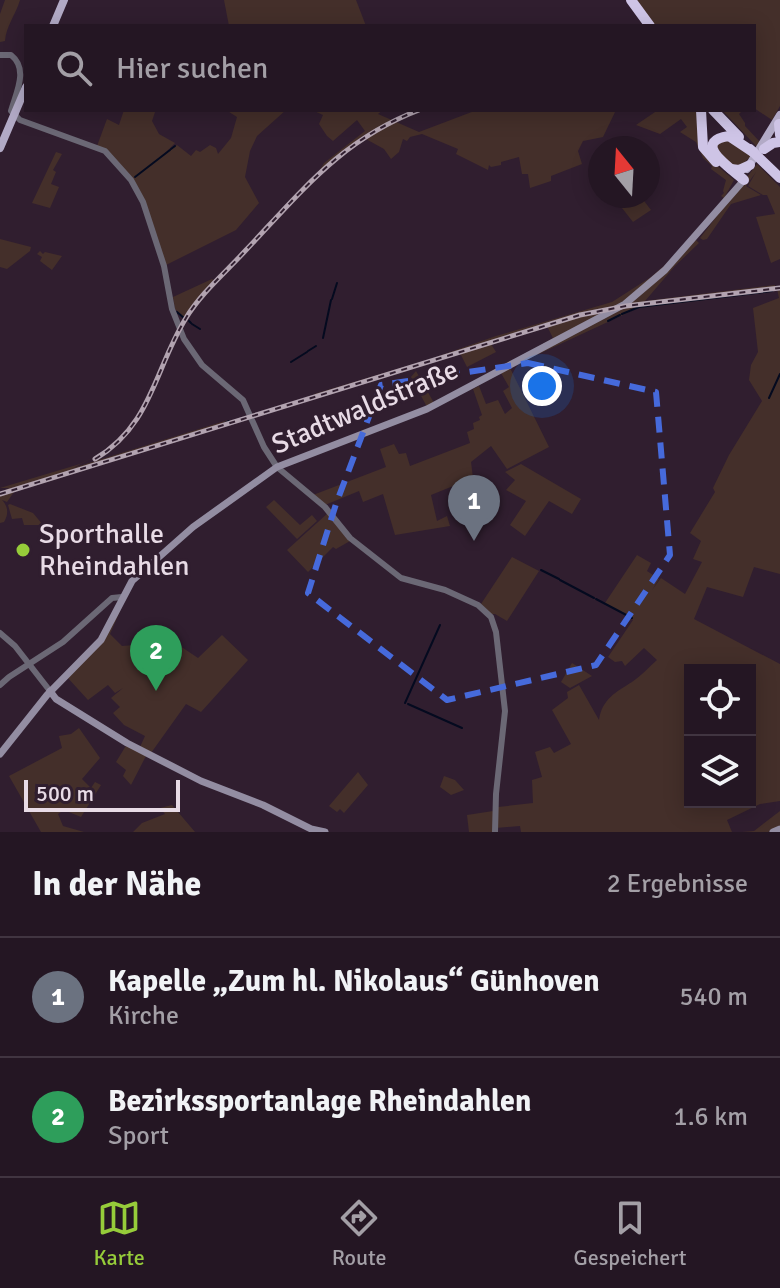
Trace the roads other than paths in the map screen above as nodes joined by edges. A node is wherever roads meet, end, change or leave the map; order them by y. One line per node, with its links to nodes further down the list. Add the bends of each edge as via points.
1 (65, 0): 3 (main road)
2 (629, 0): 4 (highway)
3 (55, 24)
4 (646, 24)
5 (0, 55): 6 (street, via 16,59)
6 (24, 83): 11 (main road)
7 (24, 101): 11 (main road)
8 (701, 112): 16 (highway, via 703,147)
9 (718, 112): 14 (highway)
10 (718, 112): 17 (highway)
11 (16, 116): 13 (main road); 15 (main road); 19 (street, via 108,153 131,180 143,202 177,323 190,350 242,399)
12 (777, 132): 14 (highway, via 773,143)
13 (0, 148)
14 (756, 156): 16 (highway, via 737,171); 16 (highway, via 733,137 723,136 714,148); 17 (highway); 18 (main road)
15 (0, 157)
16 (724, 167): 18 (highway)
17 (780, 174)
18 (740, 181): 19 (main road, Stadtwaldstraße, via 714,217 632,299 427,409)
19 (277, 467): 20 (main road, Stadtwaldstraße, via 183,534 138,575); 28 (street, via 325,507 350,538 401,578 445,590 491,617 505,711)
20 (121, 599): 22 (street, via 109,600); 24 (main road, Stadtwaldstraße, via 101,640)
21 (0, 633): 22 (street)
22 (30, 665): 23 (street); 24 (street)
23 (0, 685)
24 (50, 691): 25 (main road, Stadtwaldstraße); 27 (main road, via 127,743 201,781)
25 (0, 754)
26 (780, 829): 29 (main road)
27 (325, 832)
28 (495, 832)
29 (773, 832)

